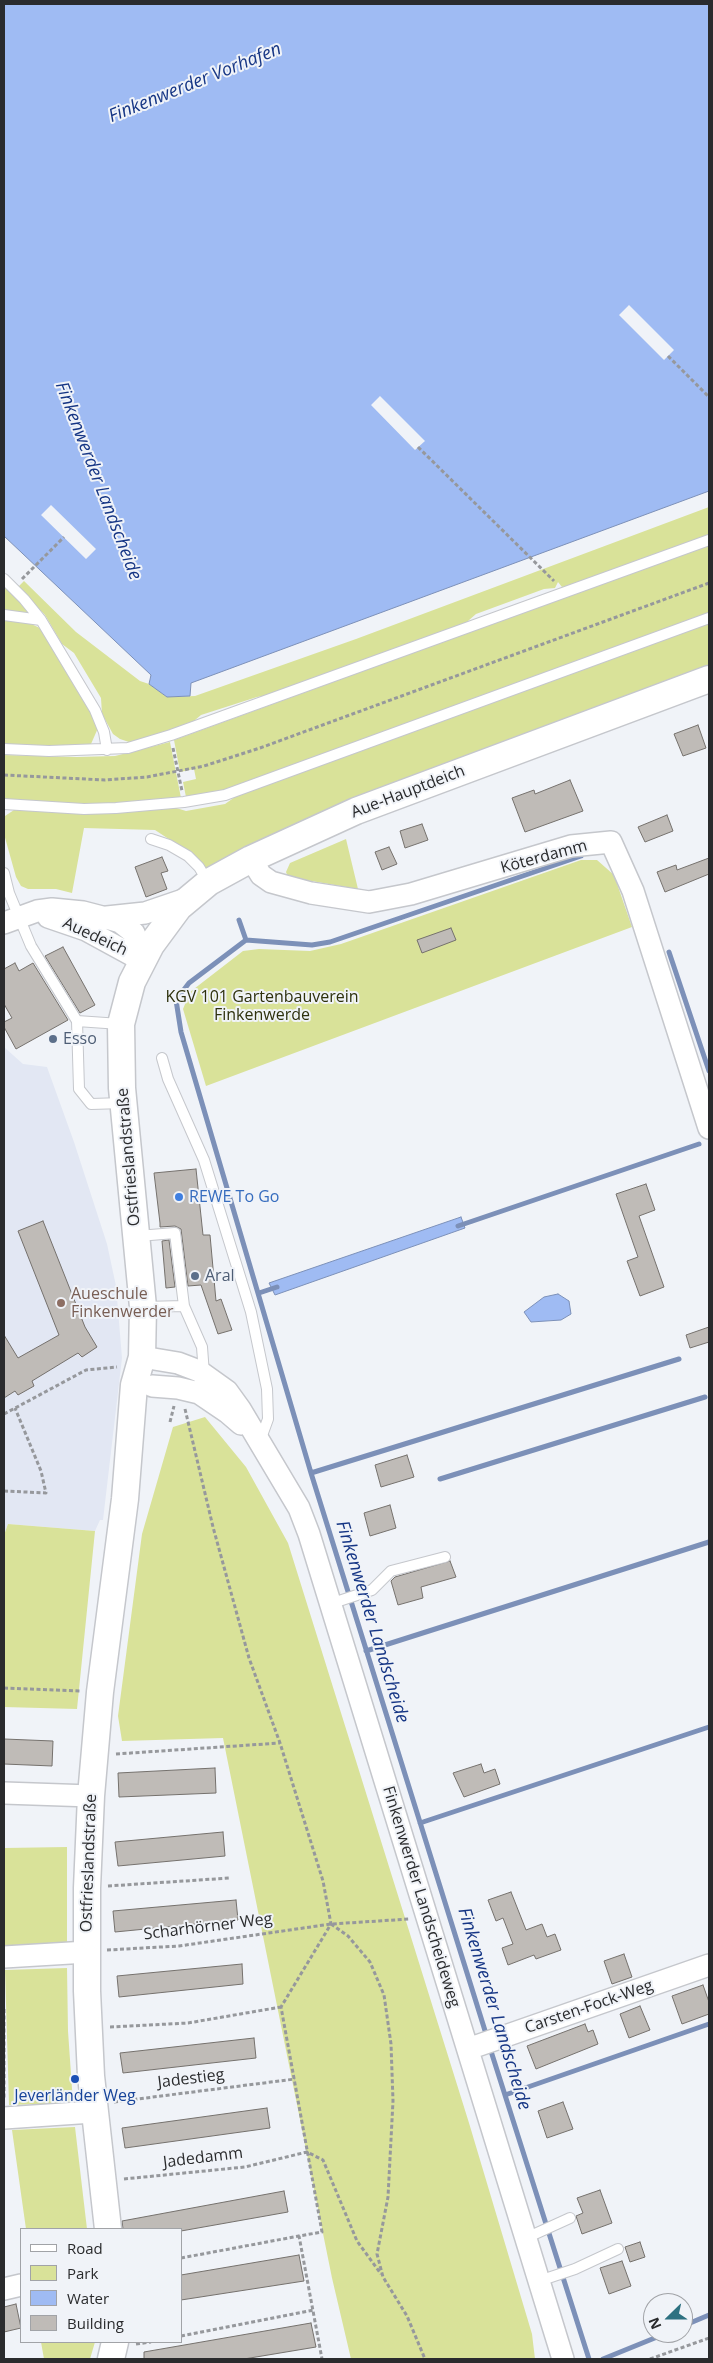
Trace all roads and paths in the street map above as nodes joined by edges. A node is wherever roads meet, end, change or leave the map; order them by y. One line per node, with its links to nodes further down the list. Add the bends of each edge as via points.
1 (668, 356): 2 (path)
2 (709, 397)
3 (418, 447): 9 (path)
4 (64, 537): 7 (path)
5 (709, 540): 16 (lane, via 171,735 128,748)
6 (4, 579): 12 (lane)
7 (22, 579)
8 (709, 583): 17 (path, via 260,748)
9 (556, 584)
10 (4, 615): 12 (lane)
11 (709, 618): 20 (lane, via 225,795 116,808)
12 (41, 620): 16 (lane, via 95,710)
13 (709, 679): 22 (street, Aue-Hauptdeich, via 356,811)
14 (172, 741): 17 (path)
15 (4, 749): 16 (lane)
16 (107, 750)
17 (178, 772): 18 (path, via 105,780); 19 (path)
18 (4, 775)
19 (179, 777)
20 (4, 804)
21 (150, 839): 24 (lane, via 169,845 199,867)
22 (251, 859): 24 (street, Aue-Hauptdeich); 32 (street, Köterdamm, via 261,875 271,882 311,893 369,902 427,890 571,846 611,842 633,891)
23 (4, 873): 26 (lane)
24 (199, 890): 25 (street, Auedeich, via 145,913); 27 (street, Aue-Hauptdeich, via 164,925)
25 (106, 918): 26 (street, Auedeich, via 52,909); 27 (street, Auedeich, via 120,922 134,933)
26 (11, 920): 27 (street, Auedeich, via 41,916 70,923); 28 (lane, via 31,946)
27 (142, 960): 29 (street, Ostfrieslandstraße, via 132,982)
28 (77, 1021): 29 (lane); 31 (lane, via 79,1089 91,1104)
29 (121, 1024): 31 (street, Ostfrieslandstraße)
30 (162, 1058): 42 (lane, via 204,1160 251,1312 267,1389 268,1419)
31 (123, 1103): 33 (street, Ostfrieslandstraße)
32 (709, 1128)
33 (137, 1236): 34 (lane, via 175,1233); 35 (street, Ostfrieslandstraße)
34 (184, 1306): 35 (lane); 37 (lane, via 202,1347)
35 (143, 1307): 36 (street, Ostfrieslandstraße)
36 (133, 1362): 37 (street, Finkenwerder Landscheideweg, via 178,1364); 38 (street, Ostfrieslandstraße); 40 (path, via 86,1370); 44 (street, Ostfrieslandstraße)
37 (202, 1384): 39 (street, Finkenwerder Landscheideweg); 42 (street, Finkenwerder Landscheideweg)
38 (152, 1386): 39 (street, Finkenwerder Landscheideweg); 44 (street, Ostfrieslandstraße, via 146,1434)
39 (178, 1388): 49 (path, via 249,1658)
40 (15, 1408): 41 (path); 43 (path, via 41,1471 46,1493)
41 (4, 1414)
42 (259, 1442): 46 (street, Finkenwerder Landscheideweg, via 299,1508)
43 (4, 1491)
44 (125, 1499): 48 (street, Ostfrieslandstraße)
45 (446, 1557): 46 (lane, via 391,1571 378,1585)
46 (337, 1602): 63 (street, Finkenwerder Landscheideweg)
47 (4, 1688): 48 (path)
48 (100, 1692): 50 (street, Ostfrieslandstraße)
49 (280, 1744): 50 (path); 56 (path, via 323,1881)
50 (94, 1755): 52 (street, Ostfrieslandstraße)
51 (4, 1793): 52 (street)
52 (91, 1796): 54 (street, Ostfrieslandstraße)
53 (230, 1878): 54 (path)
54 (87, 1888): 57 (street, Ostfrieslandstraße)
55 (417, 1918): 56 (path, Scharhörner Weg)
56 (331, 1924): 57 (path, Scharhörner Weg, via 179,1946); 60 (path); 75 (path, via 348,1936 370,1962 384,1995 389,2024 393,2101 388,2197 377,2254)
57 (87, 1952): 58 (street); 62 (street, Ostfrieslandstraße)
58 (4, 1957)
59 (709, 1965): 63 (street, Carsten-Fock-Weg)
60 (281, 2007): 62 (path, via 188,2023); 64 (path)
61 (4, 2009): 66 (path)
62 (89, 2029): 65 (street, Ostfrieslandstraße)
63 (482, 2044): 71 (street, Finkenwerder Landscheideweg)
64 (295, 2079): 65 (path, Jadestieg, via 114,2102); 67 (path)
65 (94, 2112): 66 (street); 68 (street, Ostfrieslandstraße)
66 (4, 2118)
67 (307, 2152): 68 (path, Jadedamm, via 245,2167); 72 (path, via 322,2232); 75 (path, via 323,2160 357,2241)
68 (101, 2181): 70 (street, Ostfrieslandstraße)
69 (565, 2220): 71 (lane)
70 (108, 2228)
71 (534, 2234): 76 (street, Finkenwerder Landscheideweg)
72 (299, 2236): 74 (path); 79 (path)
73 (618, 2249): 76 (lane, via 575,2270)
74 (182, 2258)
75 (383, 2277): 85 (path, via 407,2316)
76 (546, 2278): 86 (street, Finkenwerder Landscheideweg)
77 (20, 2285): 78 (street)
78 (4, 2289)
79 (314, 2310): 80 (path); 84 (path)
80 (182, 2336)
81 (709, 2338): 87 (path)
82 (115, 2343): 83 (street)
83 (111, 2359)
84 (322, 2359)
85 (425, 2359)
86 (563, 2359)
87 (650, 2359)

